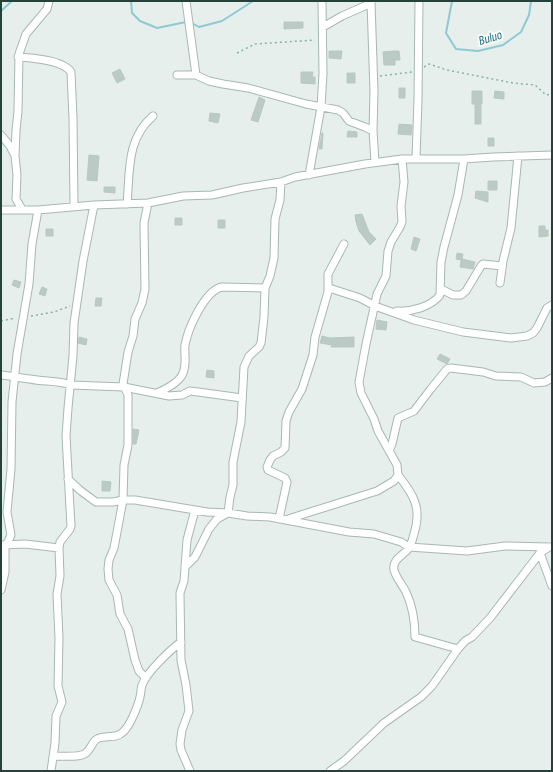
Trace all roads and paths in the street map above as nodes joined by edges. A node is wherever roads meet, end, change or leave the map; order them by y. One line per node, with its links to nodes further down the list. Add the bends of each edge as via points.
1 (49, 1): 9 (street, via 47,9 26,34)
2 (186, 1): 12 (street)
3 (322, 1): 6 (street)
4 (371, 1): 6 (street); 13 (street)
5 (419, 1): 10 (street)
6 (323, 27): 7 (street)
7 (323, 39): 8 (path, via 255,44); 15 (street)
8 (237, 54)
9 (18, 57): 20 (street); 31 (street, via 52,61 71,72)
10 (418, 70): 13 (path); 14 (path, via 429,64 447,70 535,85 546,95); 22 (street)
11 (177, 75): 12 (street)
12 (196, 75): 15 (street, via 209,81)
13 (374, 77): 17 (street)
14 (552, 94)
15 (322, 107): 17 (street, via 338,110 349,121); 26 (street)
16 (153, 116): 29 (street, via 142,128 132,150)
17 (373, 131): 25 (street)
18 (1, 135): 20 (street)
19 (552, 155): 21 (street)
20 (15, 156): 32 (street, via 16,199)
21 (518, 156): 24 (street); 36 (street, via 511,228)
22 (416, 158): 23 (street); 24 (street)
23 (402, 159): 25 (street); 43 (street, via 402,222 390,247 386,276)
24 (464, 159): 40 (street, via 441,262)
25 (375, 162): 26 (street)
26 (309, 175): 27 (street)
27 (281, 182): 28 (street, via 222,194 183,196); 38 (street, via 275,219 274,258)
28 (148, 203): 29 (street); 51 (street, via 144,223 145,289 135,319)
29 (127, 204): 30 (street)
30 (94, 205): 31 (street); 41 (street)
31 (74, 206): 34 (street)
32 (22, 209): 33 (street); 34 (street)
33 (1, 210)
34 (38, 210): 45 (street)
35 (344, 244): 39 (street, via 328,274)
36 (502, 266): 37 (street); 40 (street, via 483,264 462,295 453,295)
37 (500, 283)
38 (265, 288): 52 (street, via 222,287 213,291 189,329 183,374); 53 (street, via 261,343 244,366)
39 (329, 288): 43 (street); 60 (street, via 302,389 286,421 285,448 273,456 267,467 287,482)
40 (441, 289): 44 (street, via 438,298 409,312)
41 (77, 303): 45 (path, via 54,312); 50 (street)
42 (552, 305): 44 (street, via 547,308 533,333 511,338 451,329)
43 (375, 306): 44 (street); 54 (street, via 359,382 361,393)
44 (387, 310)
45 (24, 317): 46 (path); 48 (street)
46 (1, 321)
47 (1, 375): 48 (street)
48 (15, 376): 50 (street); 61 (street, via 7,512 11,534)
49 (552, 378): 54 (street, via 534,383 521,377 496,376 451,368 414,411 398,418)
50 (71, 385): 51 (street); 56 (street, via 66,436)
51 (124, 387): 52 (street); 57 (street, via 128,396 128,445 124,465)
52 (157, 393): 53 (street, via 176,396 190,391)
53 (242, 398): 59 (street)
54 (389, 451): 55 (street, via 397,465)
55 (398, 476): 60 (street, via 377,491); 63 (street, via 409,489 417,509 418,519)
56 (68, 479): 57 (street, via 96,502); 64 (street, via 71,526)
57 (123, 500): 58 (street); 71 (street, via 114,548 108,564 108,576 117,595 118,609 128,629 139,671)
58 (196, 510): 59 (street); 66 (street, via 187,540)
59 (228, 513): 60 (street); 66 (street, via 217,519 195,557)
60 (283, 519): 63 (street, via 349,532 374,534)
61 (3, 545): 64 (street, via 25,544); 68 (street, via 5,572)
62 (550, 546): 63 (street, via 505,546 467,551); 65 (street)
63 (409, 547): 70 (street, via 398,557 394,569 406,593 415,625 415,637)
64 (59, 548): 72 (street, via 58,686 62,702 56,716)
65 (540, 553): 67 (street); 70 (street, via 490,618)
66 (184, 567): 69 (street, via 180,593)
67 (552, 586)
68 (1, 590)
69 (181, 642): 71 (street, via 168,652); 75 (street, via 181,660 189,711 182,730 180,750)
70 (458, 649): 73 (street, via 421,697 384,723)
71 (146, 678): 72 (street, via 132,720 122,734 98,739 88,752 82,755)
72 (53, 756): 74 (street)
73 (336, 768): 76 (street)
74 (51, 771)
75 (190, 771)
76 (330, 771)

